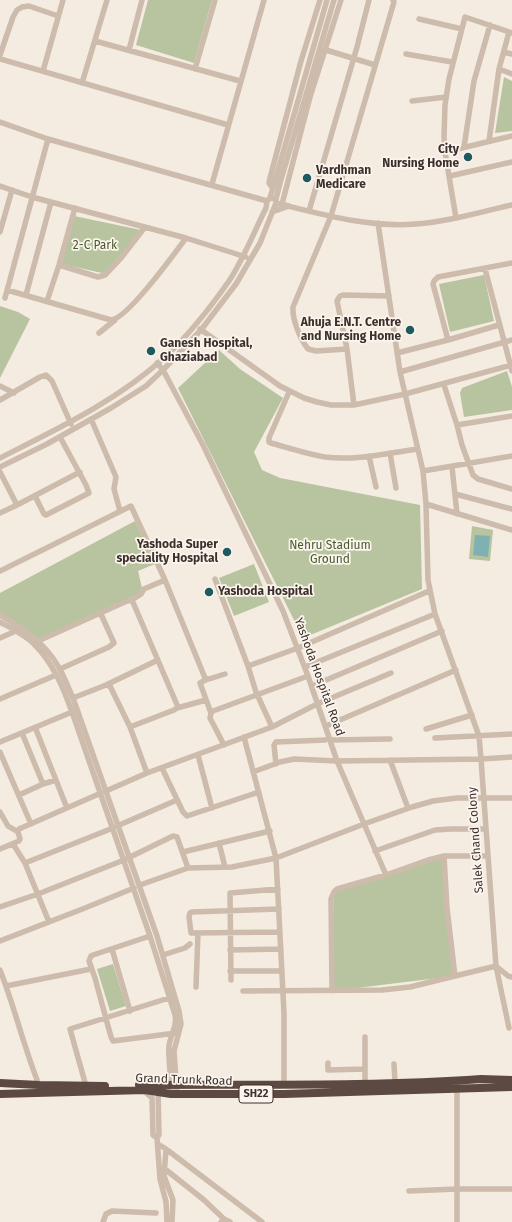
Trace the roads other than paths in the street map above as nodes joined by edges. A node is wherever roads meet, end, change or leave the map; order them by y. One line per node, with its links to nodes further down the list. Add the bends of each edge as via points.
1 (63, 0): 12 (street)
2 (107, 0): 17 (street)
3 (142, 0): 18 (street)
4 (215, 0): 28 (street)
5 (264, 0): 32 (street)
6 (320, 0): 47 (street, via 269,181)
7 (327, 0): 47 (street)
8 (334, 0): 52 (street, via 280,183)
9 (341, 0): 19 (street)
10 (369, 0): 24 (street)
11 (393, 0): 27 (street)
12 (58, 16): 23 (street, via 29,6 17,10); 30 (street)
13 (419, 19): 15 (street)
14 (490, 25): 15 (street, via 465,17); 16 (street); 41 (street, via 474,81)
15 (462, 29): 26 (street)
16 (511, 33): 20 (street)
17 (95, 41): 18 (street); 33 (street)
18 (129, 50): 28 (street)
19 (326, 50): 24 (street); 52 (street)
20 (504, 52): 22 (street); 29 (street)
21 (406, 54): 26 (street)
22 (512, 54)
23 (0, 56)
24 (354, 58): 27 (street); 56 (street)
25 (0, 59): 30 (street)
26 (452, 62): 34 (street)
27 (375, 65): 58 (street)
28 (195, 69): 32 (street)
29 (499, 69): 31 (street); 40 (street)
30 (43, 71): 33 (street)
31 (512, 74)
32 (240, 81): 37 (street)
33 (82, 83): 37 (street)
34 (446, 97): 35 (street); 42 (street)
35 (412, 101)
36 (0, 122): 39 (street)
37 (228, 125): 45 (street)
38 (512, 136): 40 (street)
39 (48, 139): 45 (street); 49 (street)
40 (489, 141): 41 (street)
41 (464, 147): 42 (street)
42 (445, 152): 44 (street)
43 (512, 162): 44 (street)
44 (450, 176): 59 (street)
45 (212, 184): 50 (street)
46 (0, 186): 48 (street)
47 (272, 187): 50 (street)
48 (12, 190): 49 (street); 62 (street)
49 (32, 197): 51 (street); 69 (street)
50 (268, 199): 52 (street); 64 (street)
51 (51, 202): 55 (street); 70 (street)
52 (278, 202): 53 (street); 57 (street)
53 (289, 206): 56 (street); 57 (street)
54 (512, 206): 59 (street)
55 (75, 208): 61 (street); 67 (street)
56 (309, 211): 58 (street)
57 (272, 212): 65 (street)
58 (331, 216): 60 (street); 82 (street, via 295,302 293,314 294,322 308,349)
59 (456, 218): 60 (street, via 414,224)
60 (378, 223): 71 (street, Salek Chand Colony)
61 (145, 227): 63 (street); 67 (street, via 105,275 98,276)
62 (0, 232)
63 (186, 238): 64 (street); 74 (street, via 161,272)
64 (243, 256): 65 (street); 75 (street, via 229,280)
65 (251, 259): 77 (street, via 236,284)
66 (512, 263): 68 (street)
67 (59, 265): 73 (street)
68 (485, 269): 76 (street); 79 (street, via 438,277 434,281)
69 (7, 290): 70 (street); 72 (street)
70 (26, 295): 73 (street)
71 (389, 296): 82 (street, via 344,295 338,298 336,301); 83 (street, Salek Chand Colony)
72 (5, 298)
73 (47, 301): 74 (street)
74 (116, 320): 78 (street)
75 (195, 325): 77 (street); 84 (street)
76 (499, 325): 79 (street); 81 (street)
77 (201, 330): 86 (street); 90 (street)
78 (99, 333)
79 (448, 340): 83 (street)
80 (512, 340): 81 (street)
81 (504, 342): 85 (street); 87 (street)
82 (347, 349): 94 (street)
83 (397, 353): 87 (street, Salek Chand Colony)
84 (157, 363): 86 (street, Yashoda Hospital Road); 97 (street, via 113,396)
85 (511, 367): 88 (street)
86 (163, 370): 96 (street, via 146,386); 137 (street, Yashoda Hospital Road, via 204,445 270,582)
87 (400, 372): 92 (street, Salek Chand Colony)
88 (444, 384): 92 (street); 98 (street)
89 (0, 386): 91 (street)
90 (289, 392): 94 (street, via 332,405); 103 (street, via 269,442 326,457)
91 (14, 393): 93 (street); 97 (street, via 48,376)
92 (405, 394): 94 (street); 101 (street, Salek Chand Colony)
93 (0, 400)
94 (354, 405)
95 (512, 416): 98 (street)
96 (91, 419): 99 (street); 120 (street, via 116,478 114,489)
97 (70, 422): 99 (street); 105 (street)
98 (457, 425): 106 (street)
99 (74, 429): 100 (street)
100 (60, 437): 107 (street); 111 (street)
101 (418, 449): 102 (street); 109 (street, Salek Chand Colony)
102 (390, 453): 103 (street); 113 (street)
103 (369, 456): 112 (street)
104 (512, 456): 106 (street)
105 (0, 458)
106 (468, 463): 108 (street); 114 (street, via 475,477)
107 (0, 467)
108 (452, 467): 109 (street); 115 (street)
109 (423, 471): 117 (street, Salek Chand Colony)
110 (0, 472): 118 (street)
111 (80, 472): 116 (street); 116 (street, via 89,490 86,495 46,515)
112 (376, 487)
113 (396, 488)
114 (512, 489)
115 (455, 494): 119 (street); 122 (street)
116 (35, 496): 118 (street)
117 (426, 504): 122 (street); 127 (street, Salek Chand Colony)
118 (17, 505): 121 (street)
119 (512, 508)
120 (120, 511): 124 (street); 126 (street, via 132,506)
121 (0, 513)
122 (457, 514): 123 (street)
123 (512, 530)
124 (0, 571)
125 (215, 579): 139 (street)
126 (165, 580): 128 (street, via 144,589); 147 (street)
127 (429, 591): 130 (street, Salek Chand Colony); 137 (street)
128 (132, 600): 129 (street); 138 (street)
129 (100, 612): 136 (street); 141 (street, via 114,643)
130 (436, 614): 134 (street, Salek Chand Colony); 140 (street)
131 (0, 615): 133 (street)
132 (0, 622): 133 (street)
133 (18, 629): 135 (street); 136 (street); 145 (street, via 48,661)
134 (442, 631): 142 (street, Salek Chand Colony); 149 (street)
135 (0, 638)
136 (38, 641): 141 (street)
137 (298, 648): 139 (street); 140 (street, Yashoda Hospital Road)
138 (158, 660): 148 (street); 155 (street)
139 (248, 666): 150 (street)
140 (305, 667): 146 (street, Yashoda Hospital Road)
141 (60, 669): 151 (street)
142 (456, 670): 158 (street, Salek Chand Colony); 159 (street)
143 (391, 673): 154 (street)
144 (225, 674): 147 (street)
145 (56, 675): 152 (street); 156 (street)
146 (308, 676): 149 (street, Yashoda Hospital Road); 150 (street)
147 (207, 679): 153 (street, via 200,683)
148 (106, 685): 151 (street); 161 (street, via 110,686)
149 (312, 686): 154 (street, Yashoda Hospital Road)
150 (258, 694): 157 (street); 162 (street)
151 (73, 698): 185 (street)
152 (0, 699)
153 (206, 700): 155 (street); 157 (street)
154 (317, 704): 159 (street, Yashoda Hospital Road); 162 (street)
155 (178, 708): 161 (street)
156 (72, 712): 160 (street); 185 (street)
157 (211, 713): 172 (street, via 210,718)
158 (472, 715): 163 (street); 166 (street, Salek Chand Colony)
159 (326, 726): 170 (street, Yashoda Hospital Road)
160 (35, 727): 164 (street); 183 (street)
161 (130, 727): 182 (street)
162 (272, 727): 167 (street)
163 (426, 729)
164 (22, 733): 171 (street); 184 (street)
165 (512, 734): 166 (street)
166 (479, 736): 168 (street); 176 (street, Salek Chand Colony)
167 (244, 737): 172 (street); 181 (street)
168 (435, 738)
169 (390, 739): 170 (street)
170 (328, 740): 178 (street, Yashoda Hospital Road); 179 (street, via 276,742)
171 (0, 742)
172 (224, 745): 174 (street)
173 (0, 752): 187 (street)
174 (198, 754): 180 (street); 192 (street)
175 (512, 757): 176 (street)
176 (482, 759): 177 (street); 189 (street, Salek Chand Colony)
177 (390, 760): 178 (street); 193 (street)
178 (337, 761): 179 (street, via 294,759); 196 (street, Yashoda Hospital Road)
179 (276, 764): 181 (street)
180 (162, 768): 182 (street); 190 (street)
181 (253, 772): 186 (street)
182 (147, 773): 185 (street)
183 (56, 780): 184 (street); 191 (street)
184 (43, 784): 187 (street)
185 (103, 792): 191 (street); 197 (street)
186 (258, 792): 192 (street); 199 (street)
187 (19, 795): 195 (street)
188 (512, 798): 189 (street)
189 (484, 799): 193 (street, via 445,799); 198 (street, Salek Chand Colony)
190 (176, 800): 192 (street, via 187,816); 197 (street)
191 (67, 808): 195 (street)
192 (212, 808)
193 (408, 808): 196 (street)
194 (0, 812): 200 (street, via 8,826)
195 (31, 824): 200 (street)
196 (364, 824): 204 (street, Yashoda Hospital Road); 208 (street)
197 (115, 827): 209 (street); 210 (street)
198 (486, 829): 204 (street, via 435,830); 207 (street, Salek Chand Colony)
199 (270, 831): 202 (street); 208 (street)
200 (18, 832): 201 (street, via 20,839)
201 (13, 844): 203 (street); 210 (street)
202 (219, 844): 205 (street); 211 (street)
203 (0, 849)
204 (375, 851): 213 (street, Yashoda Hospital Road)
205 (183, 852): 209 (street, via 177,837 173,836); 212 (street)
206 (444, 856): 207 (street); 213 (street); 237 (street)
207 (488, 856): 232 (street, Salek Chand Colony)
208 (276, 858): 211 (street); 216 (street)
209 (126, 859): 214 (street); 215 (street); 217 (street)
210 (25, 864): 217 (street)
211 (225, 867): 212 (street)
212 (188, 868): 214 (street)
213 (386, 875): 243 (street, via 337,889 332,895)
214 (140, 885): 231 (street)
215 (134, 888): 221 (street); 225 (street)
216 (278, 889): 219 (street); 220 (street, via 230,892)
217 (38, 894): 218 (street); 221 (street)
218 (0, 907)
219 (279, 909): 220 (street); 222 (street)
220 (231, 910): 223 (street, via 192,912 189,917 191,933); 224 (street)
221 (49, 922): 226 (street)
222 (280, 932): 224 (street); 229 (street)
223 (198, 933): 224 (street); 241 (street)
224 (230, 933): 230 (street)
225 (150, 936): 228 (street); 245 (street)
226 (0, 941)
227 (190, 944): 231 (street)
228 (112, 949): 233 (street, via 91,956 88,961); 246 (street)
229 (281, 949): 230 (street); 236 (street)
230 (230, 950): 235 (street)
231 (163, 955): 249 (street, via 181,1018)
232 (496, 966): 237 (street); 238 (street); 248 (street, Salek Chand Colony)
233 (91, 969): 240 (street); 247 (street)
234 (0, 970): 240 (street)
235 (230, 971): 236 (street); 239 (street)
236 (282, 971): 244 (street)
237 (455, 976): 243 (street, via 396,989)
238 (512, 977)
239 (230, 980)
240 (6, 986): 260 (street)
241 (196, 987)
242 (242, 991): 244 (street)
243 (332, 991): 244 (street)
244 (283, 992): 261 (street)
245 (169, 998): 246 (street); 249 (street, via 176,1020)
246 (130, 1011): 247 (street)
247 (106, 1018): 249 (street, via 113,1041); 262 (street, via 70,1029)
248 (509, 1028)
249 (176, 1033): 258 (street, via 169,1045)
250 (365, 1037): 253 (street)
251 (328, 1063): 253 (street, via 328,1070)
252 (394, 1064): 255 (street)
253 (365, 1069): 257 (street)
254 (512, 1080): 259 (highway, Grand Trunk Road / SH22, via 481,1079)
255 (395, 1082): 257 (highway, Grand Trunk Road / SH22); 259 (highway, Grand Trunk Road / SH22)
256 (0, 1083): 260 (highway, Grand Trunk Road / SH22); 266 (street)
257 (365, 1083): 261 (highway, Grand Trunk Road / SH22)
258 (174, 1084): 261 (highway, Grand Trunk Road / SH22); 264 (highway, Grand Trunk Road / SH22); 267 (street)
259 (458, 1084): 263 (highway, Grand Trunk Road / SH22); 267 (highway, Grand Trunk Road / SH22, via 284,1094); 272 (street)
260 (40, 1085): 262 (highway, Grand Trunk Road / SH22)
261 (284, 1085)
262 (86, 1086): 264 (highway, Grand Trunk Road / SH22)
263 (512, 1087)
264 (158, 1088): 265 (highway, Grand Trunk Road / SH22); 267 (highway, Grand Trunk Road / SH22); 269 (street)
265 (143, 1090): 266 (highway, Grand Trunk Road / SH22); 269 (street, via 152,1098 153,1135)
266 (0, 1094): 268 (street)
267 (174, 1094)
268 (0, 1098)
269 (157, 1141): 270 (street); 278 (street)
270 (166, 1149): 271 (street); 281 (street)
271 (165, 1169): 276 (street, via 204,1200); 279 (street, via 164,1176 173,1200)
272 (456, 1188): 273 (street); 274 (street); 282 (street)
273 (512, 1189)
274 (409, 1191)
275 (156, 1213): 277 (street, via 112,1211 106,1214)
276 (223, 1220): 280 (street)
277 (103, 1222)
278 (167, 1222)
279 (172, 1222)
280 (230, 1222)
281 (262, 1222)
282 (457, 1222)

